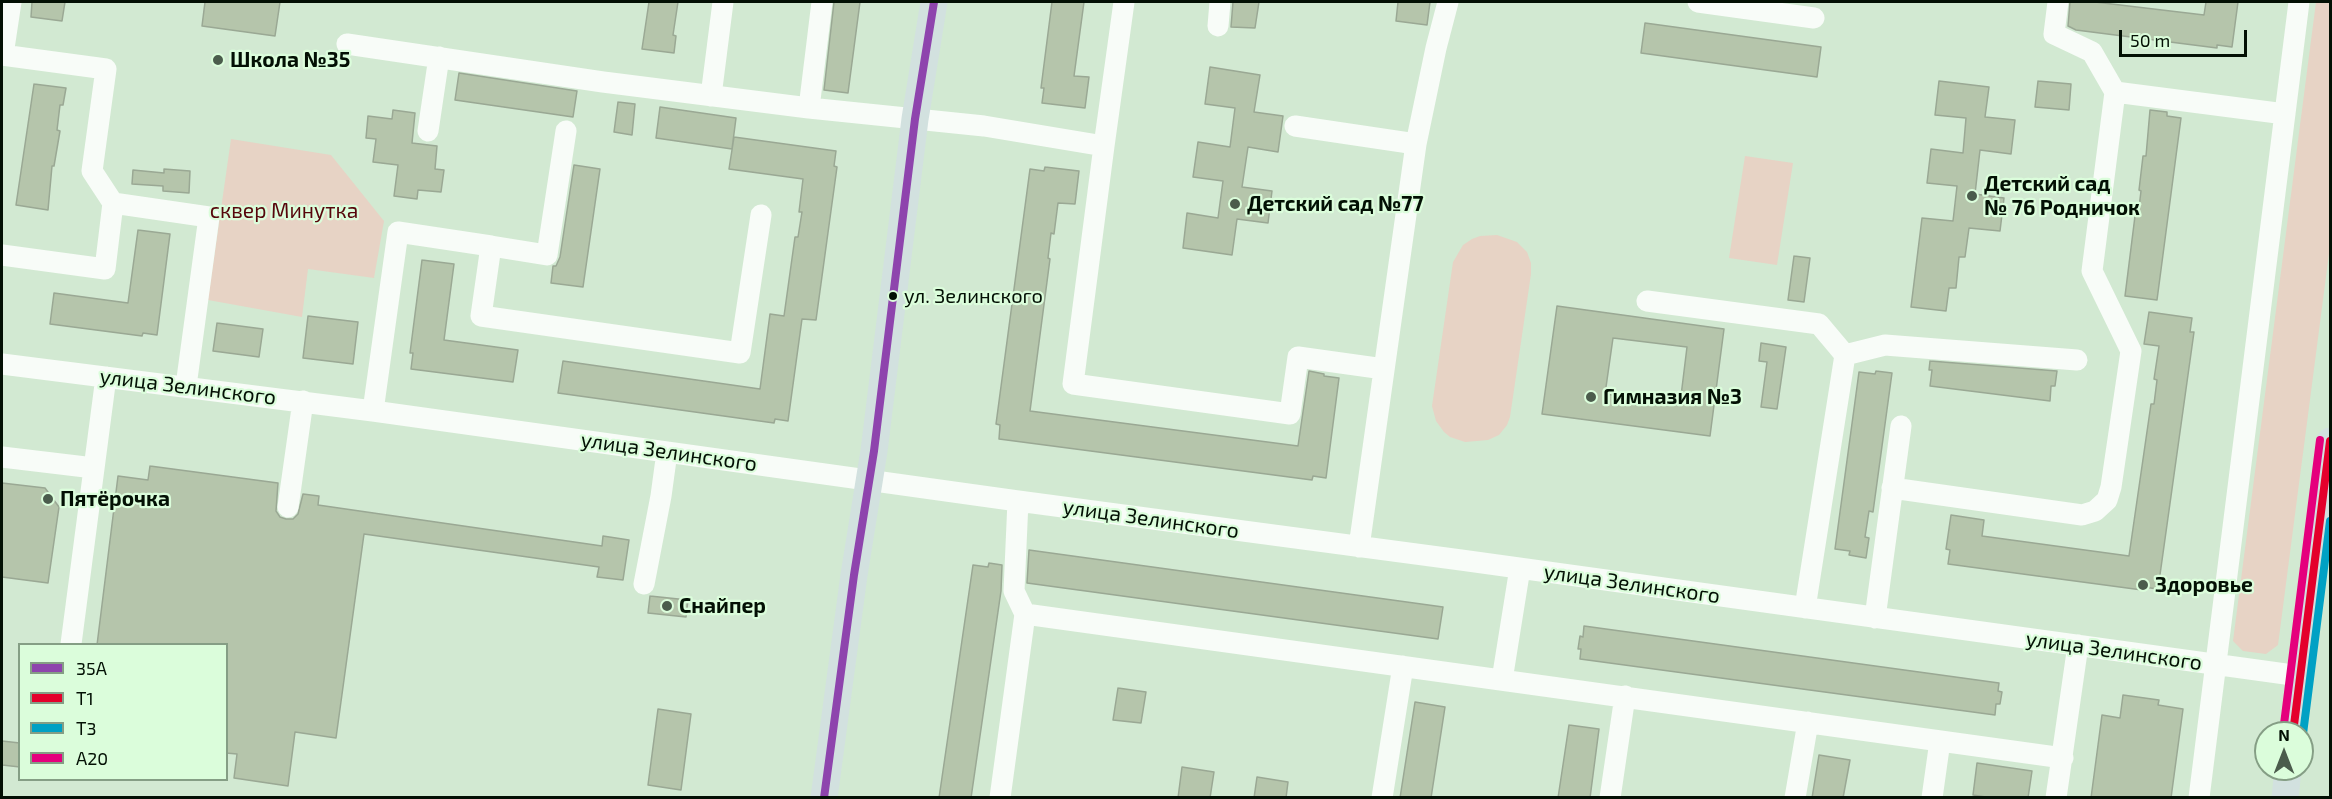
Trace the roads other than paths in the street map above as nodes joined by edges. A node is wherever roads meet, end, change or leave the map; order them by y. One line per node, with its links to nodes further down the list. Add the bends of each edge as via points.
1 (11, 2): 14 (street)
2 (723, 2): 17 (street)
3 (822, 2): 18 (street)
4 (934, 2): 20 (main road)
5 (1124, 2): 25 (street)
6 (1220, 2): 12 (street)
7 (1448, 2): 24 (street)
8 (1698, 2): 11 (street)
9 (2058, 2): 16 (street, via 2054,34 2092,52)
10 (2300, 2): 19 (street)
11 (1814, 18)
12 (1218, 26)
13 (347, 44): 15 (street)
14 (2, 55): 26 (street, via 106,69 92,171)
15 (439, 57): 17 (street); 22 (street)
16 (2115, 92): 19 (street); 45 (street, via 2092,271 2131,351 2107,500 2096,511 2082,515)
17 (711, 96): 18 (street)
18 (808, 108): 20 (street)
19 (2285, 114): 56 (street)
20 (915, 119): 25 (street); 44 (main road)
21 (1295, 126): 24 (street)
22 (428, 131)
23 (566, 131): 28 (street, via 547,255)
24 (1416, 144): 34 (street)
25 (1104, 146): 34 (street, via 1073,384 1290,414 1298,357)
26 (113, 203): 29 (street, via 105,268); 36 (street, via 209,217)
27 (761, 215): 28 (street, via 740,353 481,316)
28 (491, 246): 38 (street, via 398,232)
29 (2, 255)
30 (1647, 301): 31 (street, via 1819,324)
31 (1845, 355): 32 (street, via 1885,345); 51 (street)
32 (2077, 360)
33 (2, 364): 35 (street, улица Зелинского)
34 (1384, 369): 48 (street)
35 (106, 377): 36 (street, улица Зелинского); 43 (street)
36 (186, 386): 37 (street, улица Зелинского)
37 (303, 401): 38 (street, улица Зелинского); 47 (street)
38 (373, 411): 41 (street, улица Зелинского)
39 (1901, 426): 45 (street)
40 (2331, 441): 58 (main road)
41 (667, 452): 44 (street, улица Зелинского); 50 (street)
42 (2, 457): 43 (street)
43 (94, 468): 54 (street)
44 (870, 480): 46 (street, улица Зелинского); 66 (main road)
45 (1892, 488): 53 (street)
46 (1018, 501): 48 (street, улица Зелинского); 52 (street, via 1014,591)
47 (288, 507)
48 (1359, 546): 49 (street, улица Зелинского)
49 (1520, 568): 51 (street, улица Зелинского); 59 (street)
50 (644, 584)
51 (1805, 608): 53 (street, улица Зелинского)
52 (1025, 614): 57 (street); 67 (street)
53 (1875, 618): 55 (street, улица Зелинского)
54 (71, 643)
55 (2078, 645): 56 (street, улица Зелинского); 64 (street)
56 (2216, 665): 58 (street, улица Зелинского); 73 (street)
57 (1403, 666): 59 (street); 68 (street)
58 (2300, 676): 61 (main road)
59 (1502, 680): 60 (street)
60 (1625, 696): 62 (street); 69 (street)
61 (2294, 721)
62 (1808, 722): 63 (street); 70 (street)
63 (1940, 741): 64 (street); 71 (street)
64 (2063, 758): 72 (street)
65 (2287, 781): 74 (main road)
66 (824, 798)
67 (1000, 798)
68 (1382, 798)
69 (1610, 798)
70 (1795, 798)
71 (1932, 798)
72 (2056, 798)
73 (2199, 798)
74 (2285, 798)

